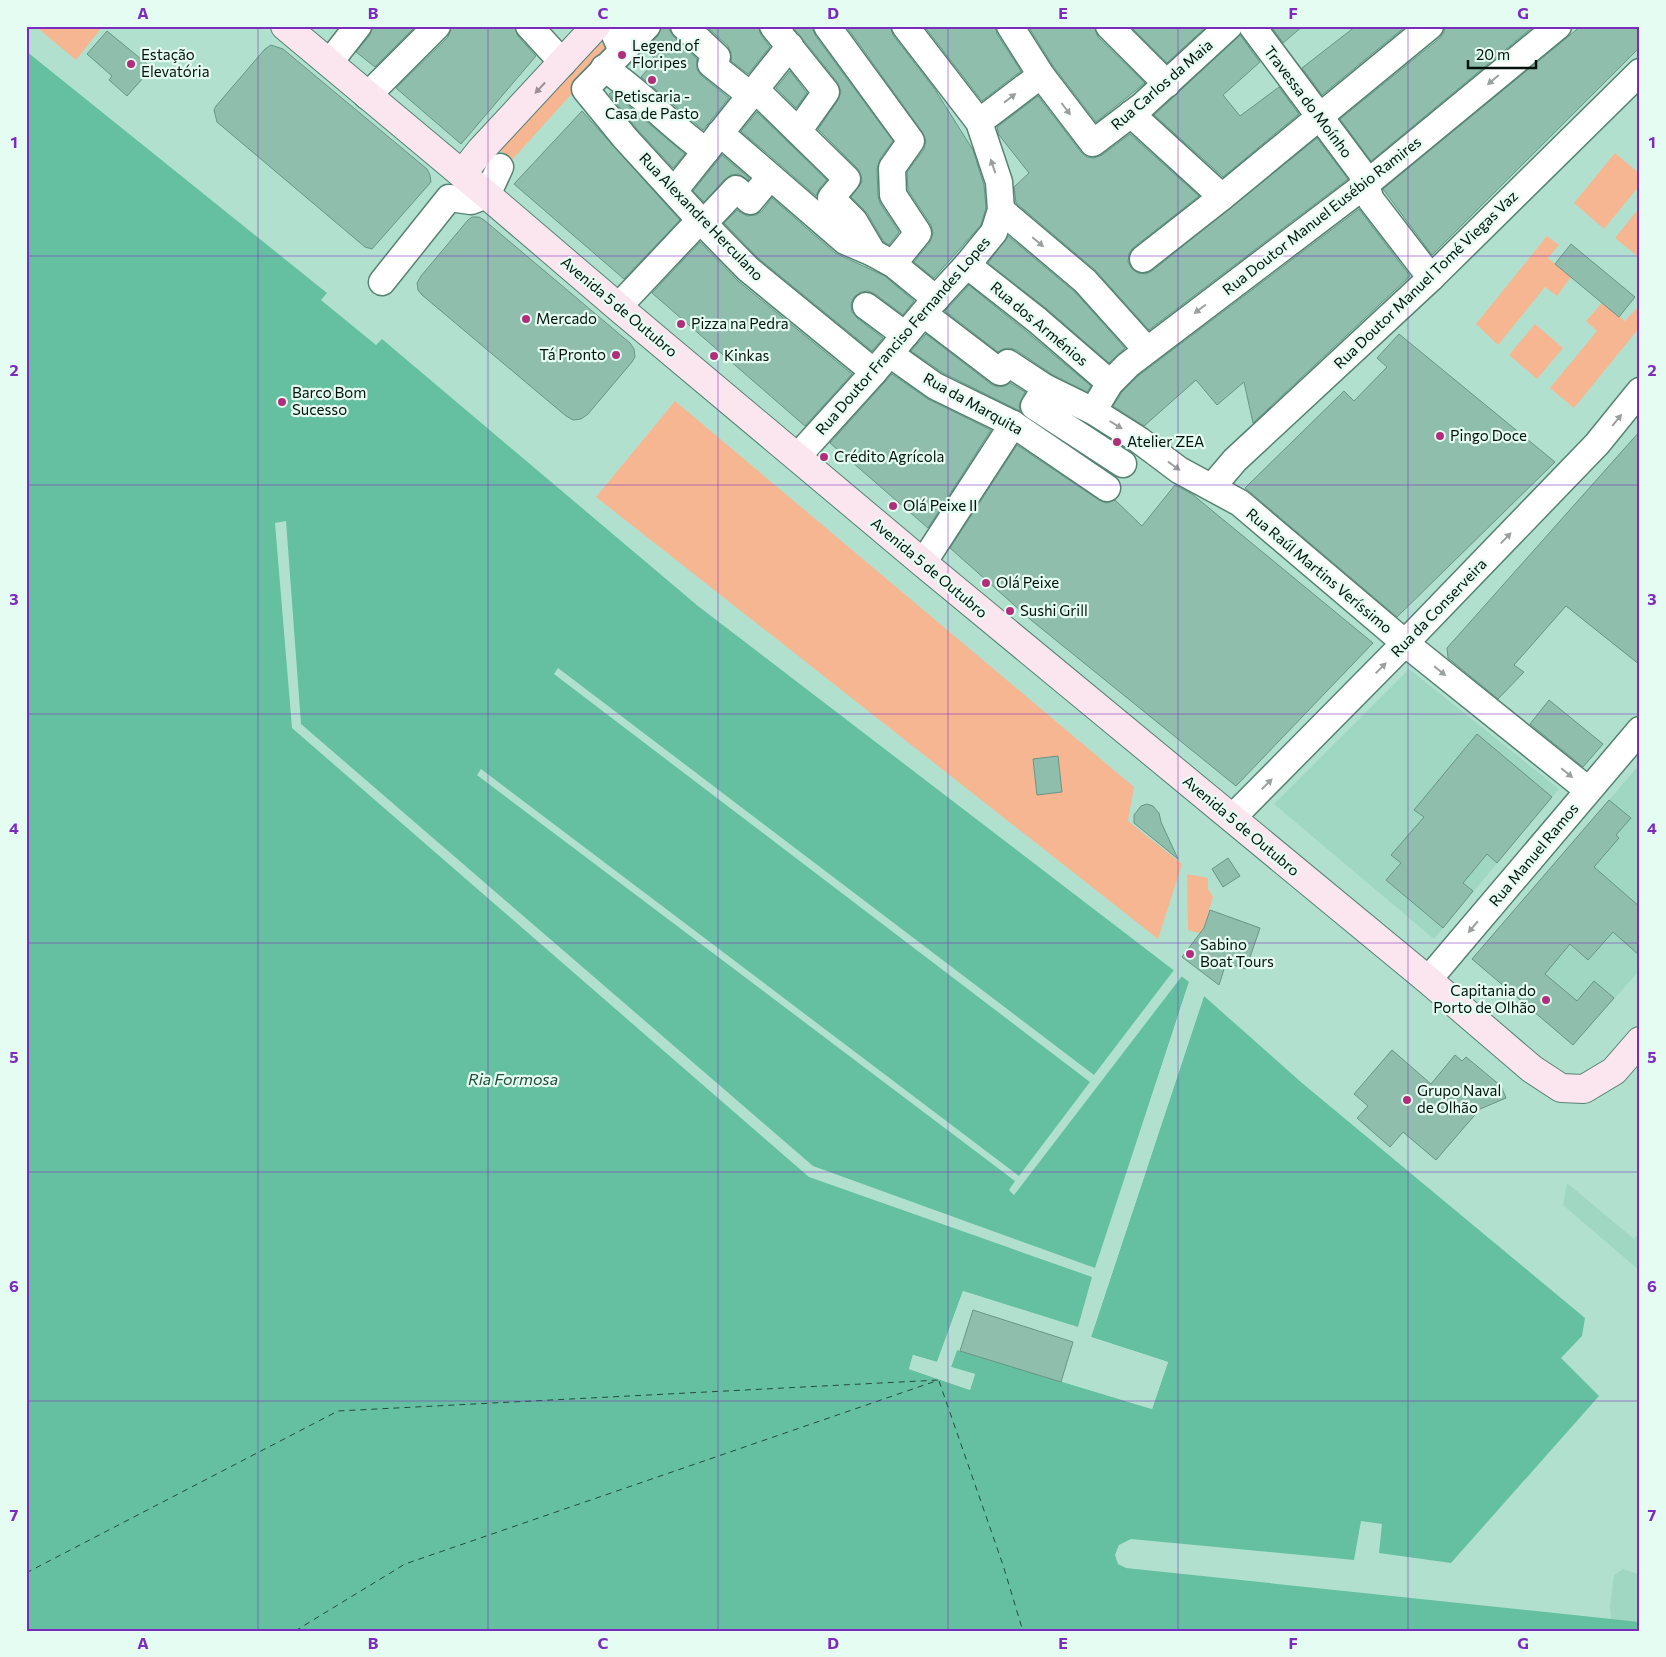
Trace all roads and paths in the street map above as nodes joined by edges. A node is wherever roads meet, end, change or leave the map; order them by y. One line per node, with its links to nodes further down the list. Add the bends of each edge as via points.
1 (284, 26): 20 (main road, Avenida 5 de Outubro)
2 (358, 26): 20 (street)
3 (437, 26): 27 (street)
4 (529, 26): 21 (street)
5 (596, 26): 21 (main road)
6 (611, 26): 19 (street)
7 (647, 26): 19 (street)
8 (684, 26): 26 (street, via 717,57 711,64)
9 (774, 26): 18 (street)
10 (905, 26): 30 (street)
11 (1010, 26): 24 (street)
12 (1109, 26): 25 (street)
13 (1229, 26): 25 (street, Rua Carlos da Maia)
14 (1252, 26): 29 (street, Travessa do Moínho)
15 (1430, 26): 29 (street)
16 (1558, 26): 36 (street, Rua Doutor Manuel Eusébio Ramires, one-way to 36)
17 (834, 35): 22 (street); 42 (street, via 910,141 892,168 893,195 918,233)
18 (790, 46): 22 (street); 26 (street)
19 (613, 59): 32 (street, via 641,97 687,138); 37 (street, Rua Alexandre Herculano, via 584,89)
20 (329, 63): 27 (main road, Avenida 5 de Outubro)
21 (563, 63): 34 (main road, one-way to 34)
22 (808, 69): 31 (street, via 826,92)
23 (1640, 72): 45 (street, Rua Doutor Manuel Tomé Viegas Vaz)
24 (1041, 74): 28 (street, Rua Carlos da Maia, one-way to 28, via 1093,142); 30 (street, one-way to 24)
25 (1167, 84): 28 (street, Rua Carlos da Maia)
26 (753, 92): 31 (street); 32 (street)
27 (367, 96): 34 (main road, Avenida 5 de Outubro)
28 (1131, 114): 39 (street)
29 (1319, 117): 36 (street, Travessa do Moínho, via 1360,172); 39 (street)
30 (978, 122): 40 (street, one-way to 30, via 999,182)
31 (799, 130): 42 (street, via 847,179 831,198)
32 (713, 142): 35 (street); 37 (street)
33 (500, 167): 38 (street)
34 (462, 174): 38 (main road, Avenida 5 de Outubro)
35 (770, 177): 41 (street, via 750,201 736,189); 42 (street, via 845,242)
36 (1365, 185): 45 (street, Travessa do Moínho, via 1371,200); 50 (street, Rua Doutor Manuel Eusébio Ramires, one-way to 50)
37 (674, 191): 41 (street, Rua Alexandre Herculano)
38 (487, 195): 46 (street, via 471,201 449,198); 49 (main road, Avenida 5 de Outubro)
39 (1222, 197): 43 (street)
40 (1001, 210): 44 (street, Rua Doutor Franciso Fernandes Lopes, via 994,232); 50 (street, one-way to 50, via 1085,281)
41 (702, 222): 49 (street); 51 (street, Rua Alexandre Herculano, via 748,269)
42 (883, 258): 48 (street)
43 (1143, 259)
44 (967, 265): 48 (street, Rua Doutor Franciso Fernandes Lopes); 52 (street, Rua dos Arménios)
45 (1431, 278): 59 (street, Rua Doutor Manuel Tomé Viegas Vaz, via 1235,460)
46 (382, 282)
47 (866, 306): 51 (street)
48 (930, 306): 51 (street, Rua Doutor Franciso Fernandes Lopes); 53 (street, Rua Raúl Martins Veríssimo, via 1000,372 1008,364)
49 (618, 307): 57 (main road, Avenida 5 de Outubro)
50 (1147, 350): 52 (street, Rua Doutor Manuel Eusébio Ramires)
51 (890, 354): 56 (street, Rua da Marquita, via 935,386); 57 (street, Rua Doutor Franciso Fernandes Lopes)
52 (1110, 383): 55 (street, Rua Doutor Manuel Eusébio Ramires)
53 (1046, 388): 55 (street, Rua Raúl Martins Veríssimo); 58 (street, via 1034,406)
54 (1640, 391): 62 (street, Rua da Conserveira, one-way to 54, via 1597,444)
55 (1093, 411): 59 (street, Rua Raúl Martins Veríssimo, one-way to 59, via 1179,470)
56 (1013, 424): 60 (street, Rua da Marquita); 61 (street)
57 (797, 457): 61 (main road, Avenida 5 de Outubro)
58 (1123, 464)
59 (1212, 486): 62 (street, Rua Raúl Martins Veríssimo, via 1240,503)
60 (1106, 488)
61 (923, 563): 65 (main road, Avenida 5 de Outubro)
62 (1405, 643): 64 (street, Rua Raúl Martins Veríssimo, one-way to 64); 65 (street, Rua da Conserveira, one-way to 62)
63 (1640, 730): 64 (street, Rua Manuel Ramos)
64 (1588, 790): 66 (street, Rua Manuel Ramos, one-way to 66)
65 (1232, 818): 66 (main road, Avenida 5 de Outubro)
66 (1428, 980): 67 (main road, Avenida 5 de Outubro, via 1532,1069 1561,1088 1584,1088 1614,1071)
67 (1640, 1041)

